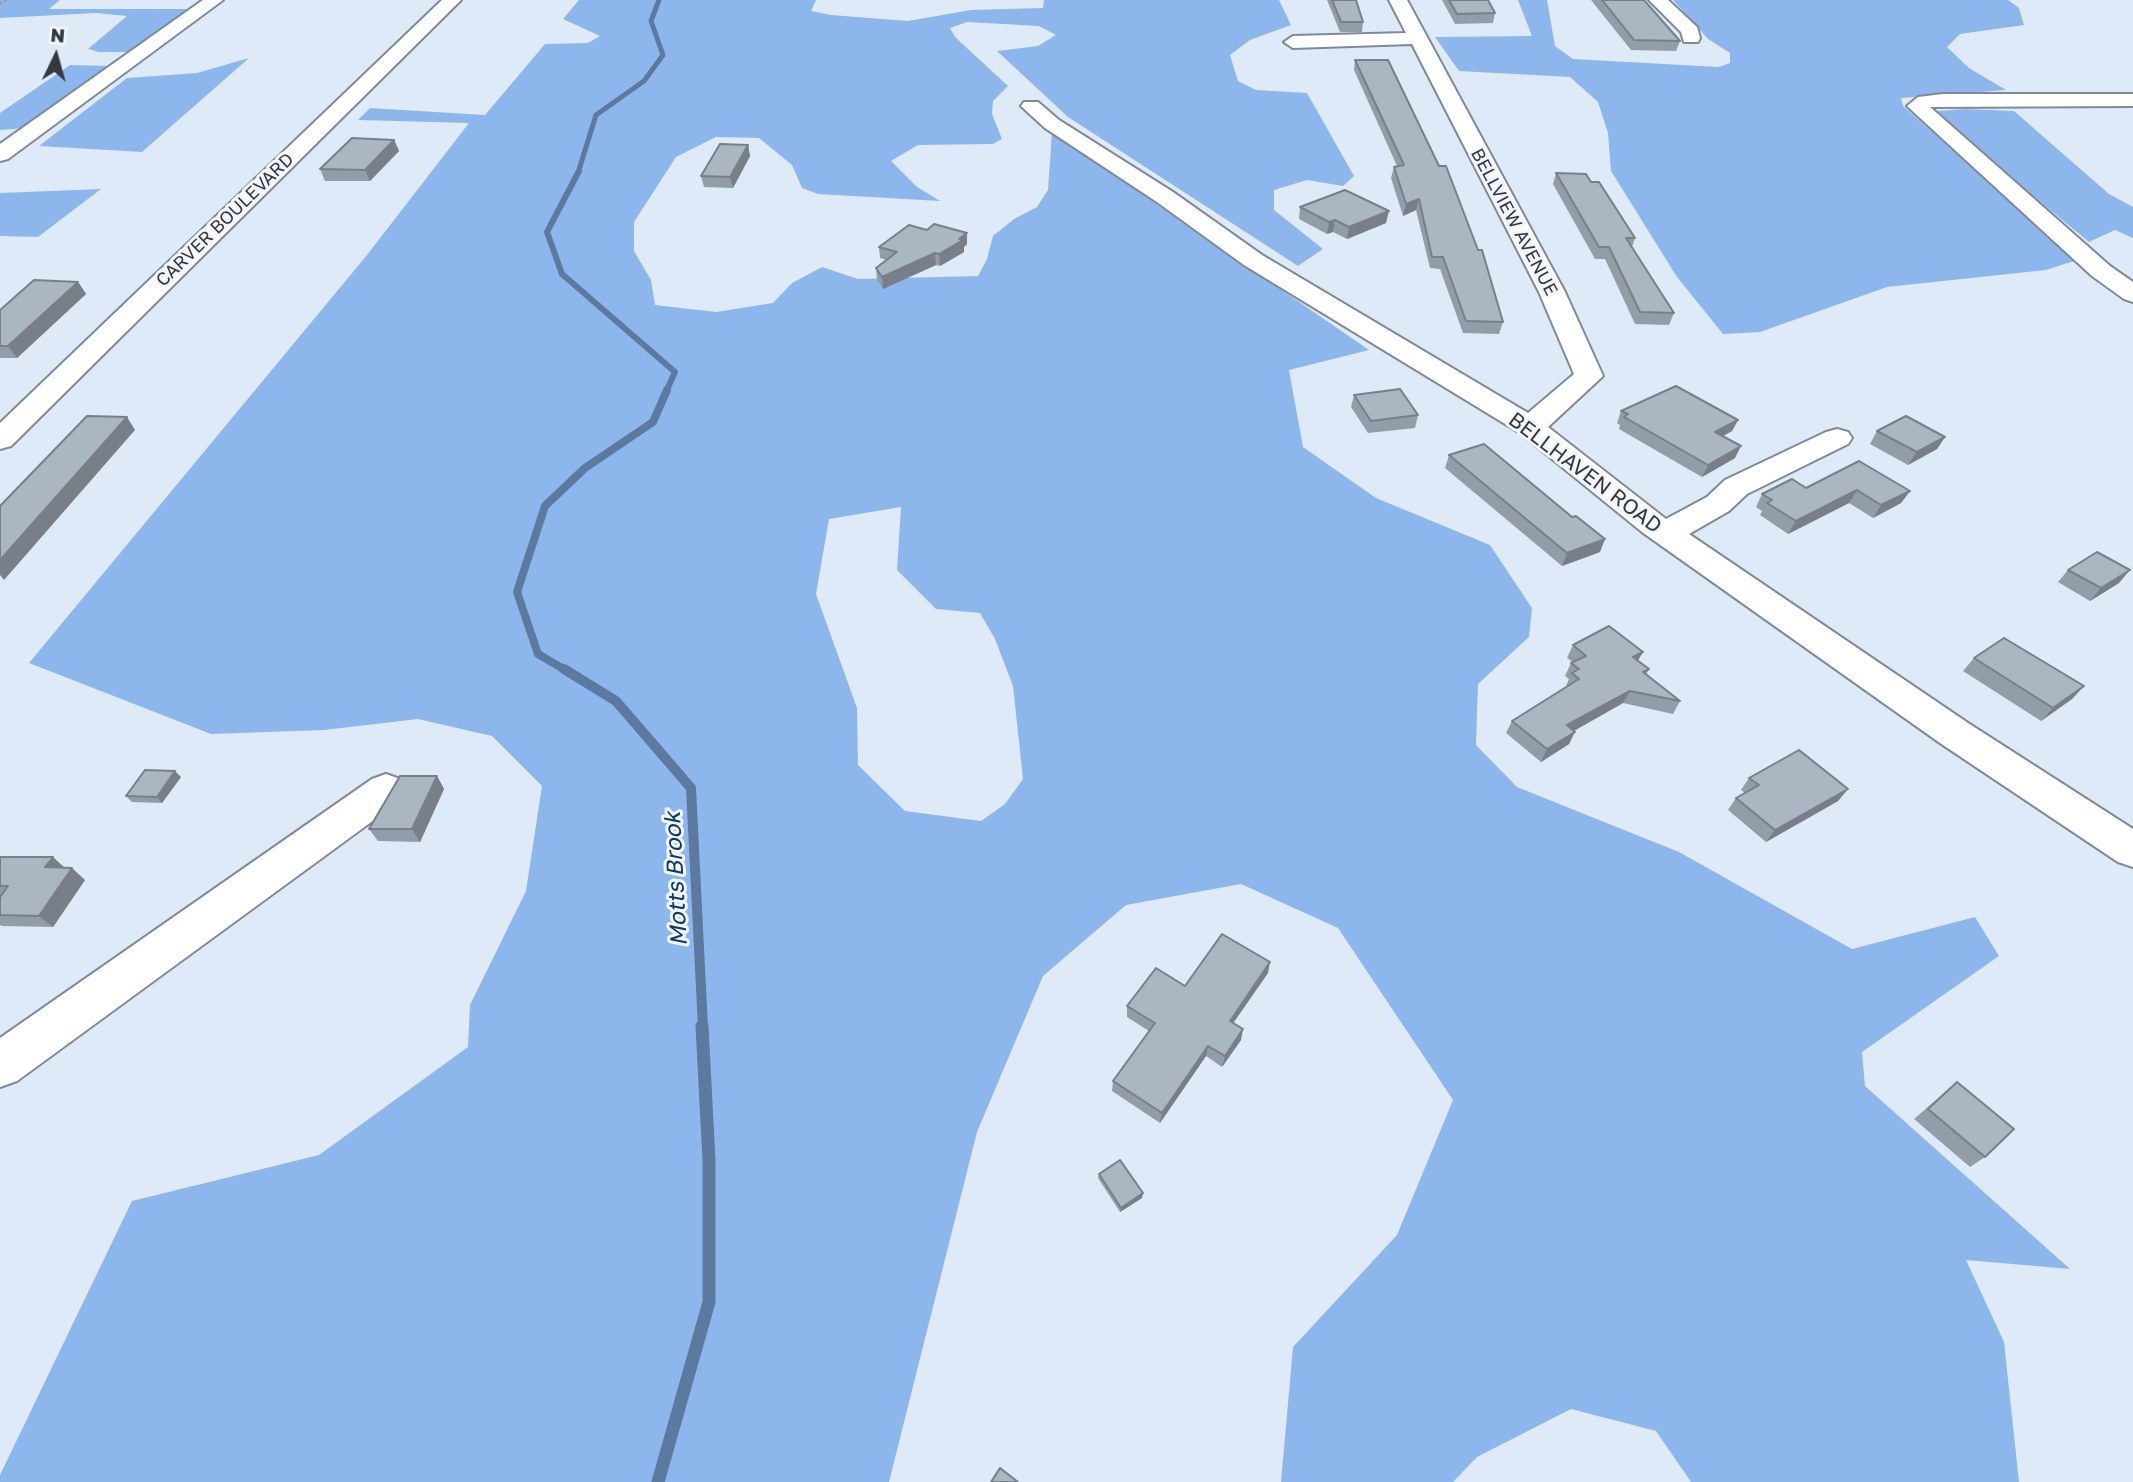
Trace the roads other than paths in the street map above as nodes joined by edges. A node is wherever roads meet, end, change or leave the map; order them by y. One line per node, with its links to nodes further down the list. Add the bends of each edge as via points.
1 (215, 0): 10 (street)
2 (452, 0): 14 (street, CARVER BOULEVARD)
3 (1398, 0): 5 (street, BELLVIEW AVENUE)
4 (1658, 0): 6 (street, via 1690,31)
5 (1417, 38): 7 (street); 12 (street, BELLVIEW AVENUE, via 1552,292 1589,376)
6 (1691, 38)
7 (1293, 42)
8 (2133, 100): 11 (street, via 1943,100 1917,106)
9 (1031, 106): 12 (street, BELLHAVEN ROAD, via 1253,260)
10 (0, 154)
11 (2133, 294)
12 (1530, 427): 15 (street, BELLHAVEN ROAD)
13 (1837, 438): 15 (street, via 1735,487 1718,504)
14 (0, 440)
15 (1666, 533): 17 (street, BELLHAVEN ROAD, via 1954,733)
16 (386, 790): 18 (street)
17 (2133, 850)
18 (0, 1065)

